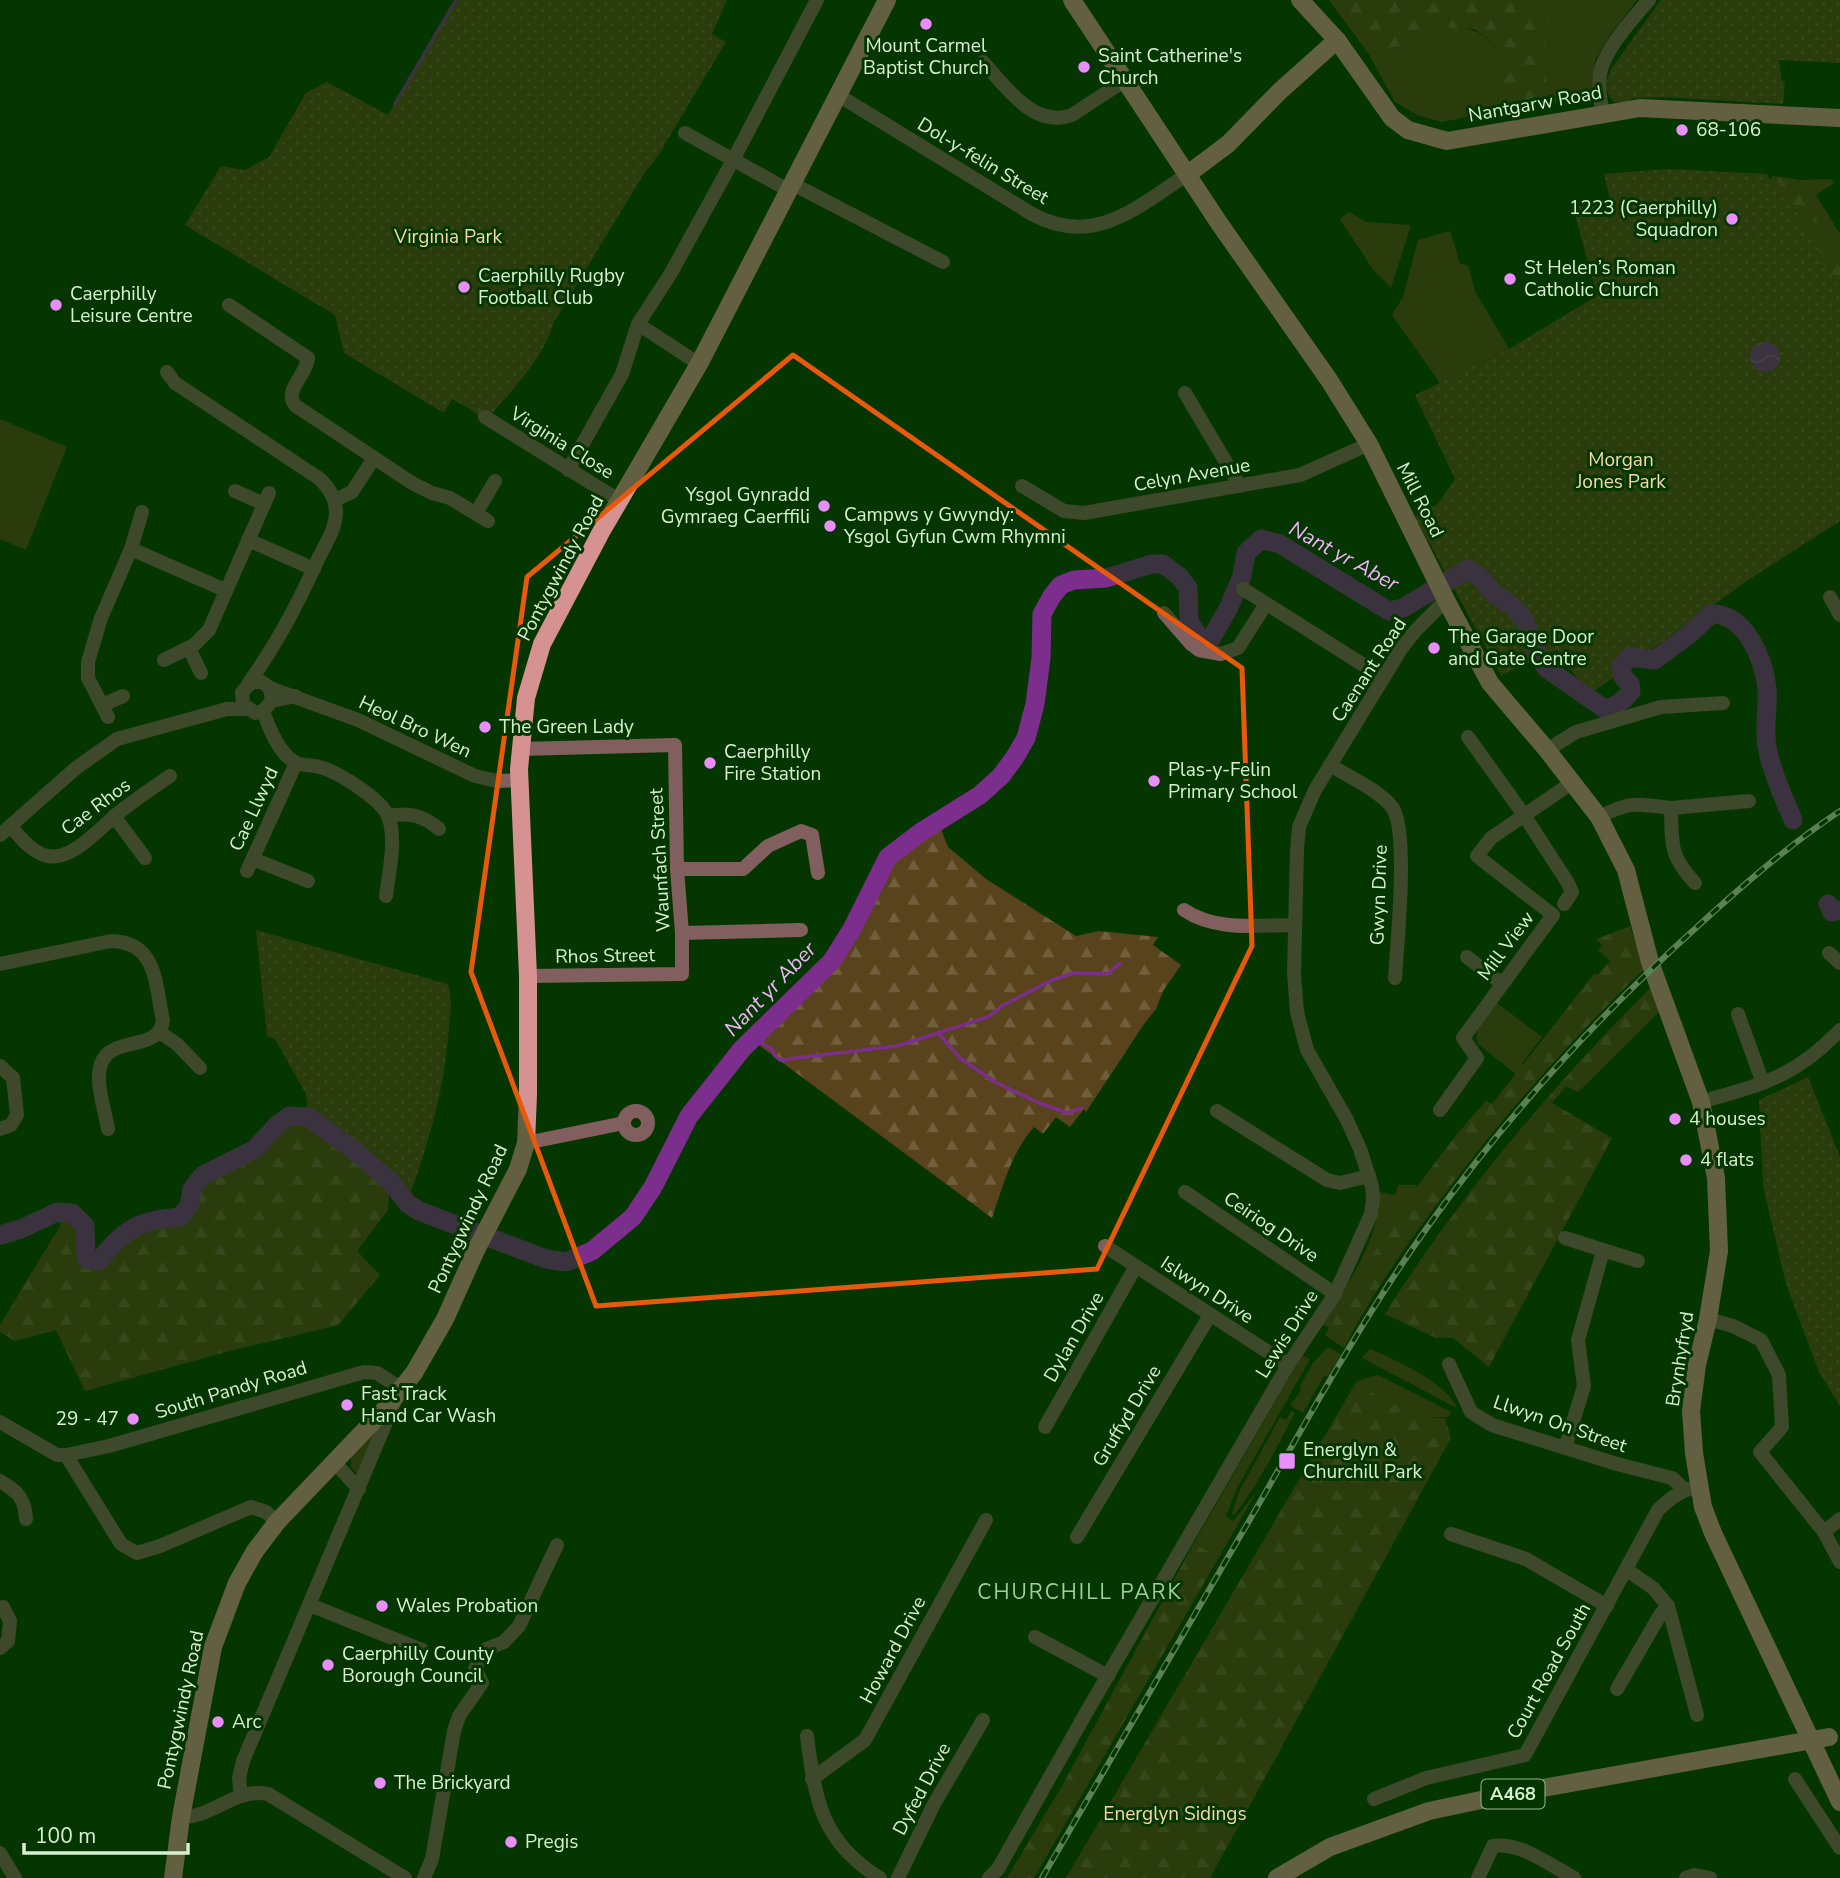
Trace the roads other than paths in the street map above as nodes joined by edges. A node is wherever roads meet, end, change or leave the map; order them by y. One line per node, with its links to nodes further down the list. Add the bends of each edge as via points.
1 (817, 0): 13 (street)
2 (887, 0): 9 (main road, Pontygwindy Road)
3 (1072, 0): 8 (main road, Mill Road)
4 (1300, 0): 6 (main road, Nantgarw Road)
5 (1649, 0): 10 (street, via 1605,58 1599,92)
6 (1337, 40): 10 (main road, Nantgarw Road, via 1392,118 1428,137 1447,141); 14 (main road, via 1224,147)
7 (983, 62): 8 (street, via 1022,102 1046,118 1072,115)
8 (1124, 81): 14 (main road, Mill Road)
9 (838, 95): 14 (street, Dol-y-felin Street, via 1032,215 1061,226 1102,224); 15 (main road, Pontygwindy Road)
10 (1602, 114): 11 (main road, Nantgarw Road, via 1670,108)
11 (1840, 118)
12 (685, 133): 13 (street)
13 (733, 160): 15 (street); 18 (street)
14 (1188, 174): 23 (main road, Mill Road)
15 (789, 187): 16 (street); 19 (main road, Pontygwindy Road)
16 (943, 262)
17 (229, 305): 24 (street, via 307,357 308,364 291,393 293,403)
18 (638, 324): 19 (street); 25 (street, via 622,374)
19 (699, 364): 31 (main road, Pontygwindy Road)
20 (167, 372): 30 (street, via 175,383 320,479)
21 (1185, 393): 28 (street)
22 (485, 417): 25 (street, Virginia Close)
23 (1369, 444): 28 (street, Celyn Avenue, via 1300,475); 39 (main road, Mill Road)
24 (374, 458): 26 (street, via 412,483 482,517); 30 (street, via 352,492)
25 (568, 470): 31 (street, Virginia Close)
26 (495, 481)
27 (1021, 486): 28 (street, Celyn Avenue, via 1064,511 1084,513)
28 (1240, 486)
29 (235, 491): 33 (street, via 267,498)
30 (335, 500): 35 (street, via 333,527)
31 (620, 501): 52 (main road, Pontygwindy Road, via 542,644 526,698)
32 (142, 512): 34 (street)
33 (247, 540): 35 (street); 37 (street)
34 (131, 549): 37 (street); 48 (street, via 88,662 88,678 105,711)
35 (314, 569): 47 (street, via 268,656)
36 (1243, 589): 40 (street)
37 (225, 590): 43 (street, via 209,630)
38 (1830, 597): 42 (street)
39 (1444, 598): 46 (street, Caenant Road); 53 (main road, Mill Road, via 1490,683)
40 (1266, 604): 41 (street, via 1238,648 1221,654 1199,650); 46 (street)
41 (1164, 613)
42 (1840, 615)
43 (188, 648): 44 (street); 45 (street)
44 (164, 660)
45 (201, 673)
46 (1384, 678): 55 (street, Caenant Road)
47 (259, 693): 50 (street); 50 (street, Heol Bro Wen, via 255,713); 54 (street, via 275,738); 57 (street, Heol Bro Wen, via 296,696 475,776)
48 (123, 695)
49 (1723, 703): 53 (street, via 1661,707 1576,732)
50 (227, 709): 66 (street, Heol Bro Wen, via 117,738)
51 (1468, 737): 61 (street)
52 (520, 749): 57 (main road, Pontygwindy Road); 68 (street, Waunfach Street, via 675,745)
53 (1547, 750): 58 (main road, Mill Road)
54 (296, 763): 63 (street, via 332,771 373,799); 70 (street, Cae Llwyd, via 250,865)
55 (1330, 765): 75 (street, Lewis Drive, via 1299,827); 82 (street, Gwyn Drive, via 1384,799 1397,816 1401,841)
56 (170, 776): 62 (street, Cae Rhos)
57 (520, 780): 81 (main road, Pontygwindy Road)
58 (1573, 782): 61 (street, Mill View); 64 (main road, Mill Road)
59 (1749, 801): 60 (street)
60 (1671, 808): 64 (street, via 1632,803); 71 (street, via 1673,852)
61 (1524, 815): 73 (street, via 1572,892); 83 (street, Mill View, via 1491,838 1477,856 1553,915)
62 (114, 816): 66 (street, Cae Rhos, via 78,847 58,856 37,852); 67 (street)
63 (388, 816): 65 (street, via 414,815); 72 (street, via 391,841)
64 (1599, 817): 87 (main road, Mill Road, via 1626,870 1647,952)
65 (439, 829)
66 (5, 831)
67 (145, 858)
68 (677, 869): 69 (street, via 743,869 768,845 801,831 813,835); 77 (street, Waunfach Street)
69 (818, 873)
70 (308, 881)
71 (1695, 883)
72 (386, 896)
73 (1564, 904)
74 (1184, 910): 75 (street, via 1211,924)
75 (1295, 925): 98 (street, Lewis Drive, via 1294,974 1301,1033 1347,1119)
76 (801, 930): 77 (street)
77 (682, 933): 80 (street, Waunfach Street)
78 (1467, 957): 83 (street)
79 (0, 964): 85 (street, via 111,941 137,946 151,964 163,1021)
80 (682, 974): 81 (street, Rhos Street)
81 (528, 976): 97 (main road, Pontygwindy Road)
82 (1395, 978)
83 (1501, 983): 92 (street, Mill View, via 1463,1038 1477,1058)
84 (1738, 1014): 90 (street)
85 (159, 1032): 89 (street); 96 (street, via 148,1040 120,1045 105,1057 98,1076)
86 (1837, 1040): 90 (street, via 1796,1069)
87 (1680, 1042): 91 (main road, Brynhyfryd)
88 (0, 1066): 95 (street, via 13,1078 17,1115 11,1125)
89 (200, 1068)
90 (1763, 1083): 91 (street)
91 (1701, 1101): 107 (main road, Brynhyfryd, via 1716,1178 1719,1251)
92 (1440, 1110)
93 (1216, 1111): 98 (street, via 1327,1180 1340,1183)
94 (624, 1123): 97 (street)
95 (0, 1129)
96 (108, 1129)
97 (526, 1143): 110 (main road, Pontygwindy Road, via 518,1169 445,1320)
98 (1369, 1176): 105 (street, Lewis Drive, via 1371,1214)
99 (1185, 1192): 105 (street, Ceiriog Drive)
100 (1565, 1238): 102 (street)
101 (1105, 1246): 104 (street, Islwyn Drive)
102 (1603, 1251): 103 (street); 113 (street, via 1578,1340 1584,1386)
103 (1638, 1261)
104 (1136, 1266): 106 (street, Islwyn Drive); 112 (street, Dylan Drive)
105 (1335, 1294): 109 (street, Lewis Drive)
106 (1210, 1315): 109 (street, Islwyn Drive); 125 (street, Gruffyd Drive)
107 (1708, 1320): 117 (main road, Brynhyfryd, via 1691,1411); 123 (street, via 1761,1340 1779,1375 1782,1427 1760,1452)
108 (1449, 1364): 113 (street, Llwyn On Street, via 1471,1412 1492,1425)
109 (1288, 1366): 136 (street, Lewis Drive)
110 (399, 1393): 114 (street, South Pandy Road, via 377,1373 364,1372); 115 (main road, Pontygwindy Road); 118 (street, Pontygwindy Road)
111 (0, 1422): 114 (street, via 57,1455)
112 (1045, 1427)
113 (1565, 1448): 117 (street, Llwyn On Street)
114 (66, 1455): 122 (street, via 121,1544 138,1553 251,1507)
115 (334, 1462): 118 (street); 122 (main road, Pontygwindy Road)
116 (0, 1481): 119 (street, via 18,1491)
117 (1692, 1487): 128 (street, Court Road South, via 1658,1510); 146 (main road, Brynhyfryd)
118 (359, 1489): 129 (street, Pontygwindy Road)
119 (26, 1519)
120 (1840, 1519): 123 (street)
121 (986, 1520): 142 (street, Howard Drive, via 865,1740)
122 (277, 1522): 147 (main road, Pontygwindy Road, via 237,1583 219,1629)
123 (1824, 1532): 127 (street)
124 (1451, 1534): 130 (street, via 1525,1559)
125 (1077, 1537)
126 (557, 1545): 153 (street, via 519,1626 504,1642 484,1650 475,1669 482,1683 459,1716 432,1859)
127 (1840, 1562)
128 (1627, 1570): 130 (street, Court Road South); 131 (street, via 1653,1588)
129 (310, 1605): 135 (street); 144 (street, Pontygwindy Road, via 243,1761)
130 (1607, 1606): 145 (street, Court Road South, via 1525,1755 1426,1778)
131 (1668, 1606): 137 (street); 138 (street)
132 (3, 1607): 134 (street, via 10,1621 8,1641)
133 (1035, 1637): 136 (street)
134 (0, 1648)
135 (422, 1650)
136 (1108, 1676): 156 (street, Lewis Drive)
137 (1617, 1689)
138 (1697, 1715)
139 (983, 1720): 155 (street, Dyfed Drive)
140 (807, 1736): 142 (street)
141 (1834, 1736): 157 (main road, A468, bridge, via 1429,1811 1330,1847)
142 (812, 1779): 154 (street, via 829,1830)
143 (1795, 1779): 148 (street)
144 (241, 1796): 147 (street, via 195,1818); 152 (street, via 255,1791 268,1794)
145 (1374, 1799)
146 (1840, 1802)
147 (181, 1817): 151 (main road, Pontygwindy Road)
148 (1840, 1848)
149 (0, 1853): 150 (street)
150 (15, 1878)
151 (173, 1878)
152 (405, 1878)
153 (424, 1878)
154 (880, 1878)
155 (898, 1878)
156 (989, 1878)
157 (1277, 1878)
158 (1478, 1878): 159 (street, via 1493,1846 1506,1844)
159 (1574, 1878)
160 (1686, 1878): 161 (street)
161 (1710, 1878)

